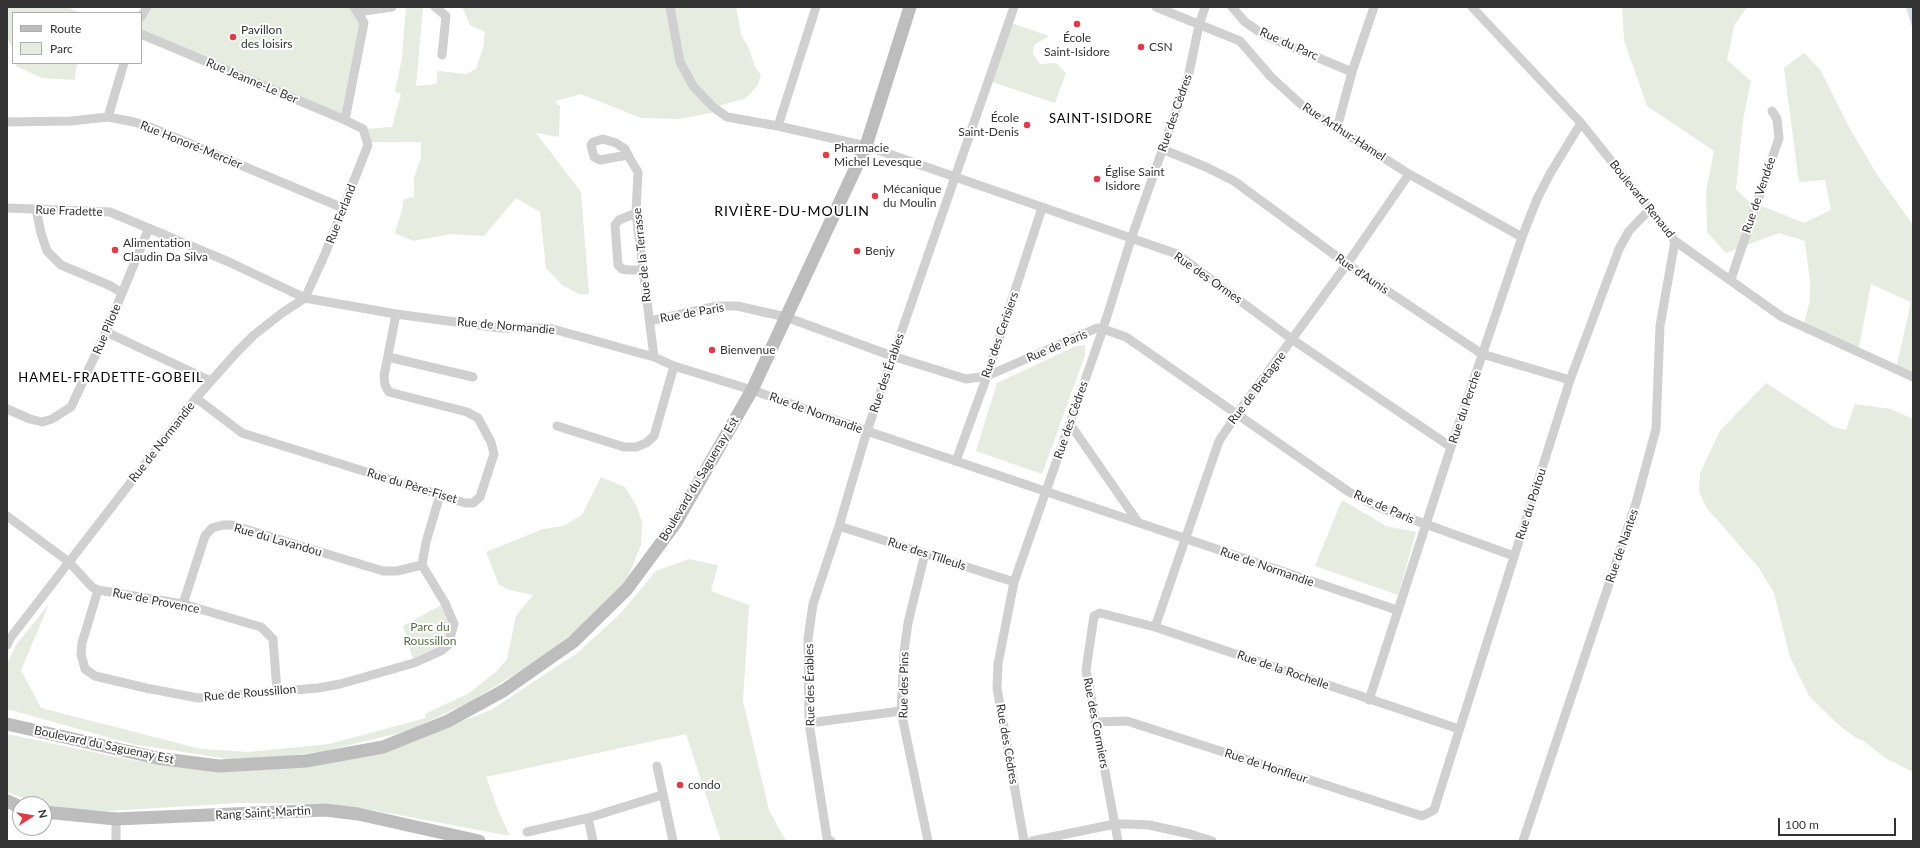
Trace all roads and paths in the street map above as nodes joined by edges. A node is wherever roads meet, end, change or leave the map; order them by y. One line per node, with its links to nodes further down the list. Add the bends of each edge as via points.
1 (392, 7): 12 (street)
2 (435, 7): 15 (street, via 446,16)
3 (670, 7): 23 (street, Rue des Ormes, via 680,62 693,86 712,107 727,117)
4 (816, 7): 23 (street)
5 (910, 7): 26 (main road, Boulevard du Saguenay Est)
6 (1014, 7): 30 (street, Rue des Érables)
7 (1156, 7): 13 (street, Rue Arthur-Hamel)
8 (1206, 7): 13 (street, Rue des Cèdres)
9 (1232, 7): 17 (street, Rue du Parc, via 1245,22 1264,35)
10 (1374, 7): 17 (street)
11 (1472, 7): 22 (street, Boulevard Renaud)
12 (356, 9): 20 (street, via 364,23)
13 (1199, 25): 24 (street, Rue Arthur-Hamel, via 1240,41 1271,77 1305,108); 27 (street, Rue des Cèdres, via 1189,73)
14 (142, 34): 20 (street, Rue Jeanne-Le Ber)
15 (442, 55)
16 (124, 64): 19 (street)
17 (1352, 72): 24 (street)
18 (1772, 111): 43 (street, Rue de Vendée, via 1777,119 1779,138)
19 (108, 117): 21 (street, Rue Honoré-Mercier, via 71,122); 32 (street, Rue Honoré-Mercier, via 150,127)
20 (345, 120): 25 (street, Rue Jeanne-Le Ber)
21 (7, 122)
22 (1581, 123): 35 (street, Boulevard Renaud); 38 (street, Rue du Perche, via 1537,199)
23 (778, 126): 26 (street, Rue des Ormes)
24 (1337, 128): 29 (street, Rue Arthur-Hamel)
25 (363, 129): 32 (street, Rue Ferland, via 368,145)
26 (866, 146): 30 (street, Rue des Ormes); 47 (main road, Boulevard du Saguenay Est)
27 (1162, 149): 39 (street, Rue des Cèdres); 41 (street, Rue d'Aunis, via 1234,181)
28 (628, 155): 36 (street, Rue de la Terrasse, via 638,172)
29 (1409, 174): 38 (street, Rue Arthur-Hamel); 41 (street, Rue de Bretagne)
30 (956, 176): 33 (street, Rue des Ormes); 53 (street, Rue des Érables)
31 (7, 208): 34 (street, Rue Fradette)
32 (343, 208): 45 (street, Rue Ferland)
33 (1042, 208): 39 (street, Rue des Ormes); 57 (street, Rue des Cerisiers)
34 (36, 209): 37 (street, Rue Fradette, via 110,212); 44 (street, via 47,250 61,265)
35 (1650, 209): 40 (street, Boulevard Renaud); 60 (street, Rue du Poitou, via 1629,231 1619,249)
36 (636, 213): 42 (street, Rue de la Terrasse); 42 (street, via 619,220 615,225 618,265 622,269)
37 (149, 228): 44 (street, Rue Pilote); 45 (street, Rue Fradette)
38 (1522, 237): 52 (street, Rue du Perche)
39 (1131, 239): 49 (street, Rue des Cèdres); 51 (street, Rue des Ormes, via 1177,254)
40 (1675, 241): 43 (street, Boulevard Renaud); 114 (street, Rue de Nantes, via 1660,326 1656,429 1636,503)
41 (1347, 264): 51 (street, Rue de Bretagne); 52 (street, Rue d'Aunis)
42 (643, 270): 48 (street, Rue de la Terrasse)
43 (1731, 279): 59 (street, Boulevard Renaud, via 1782,318)
44 (122, 293): 50 (street, Rue Pilote)
45 (305, 298): 46 (street, Rue de Normandie); 61 (street, Rue de Normandie, via 254,335)
46 (396, 314): 54 (street, Rue du Père-Fiset); 55 (street, Rue de Normandie, via 500,328 549,328)
47 (786, 317): 48 (street, Rue de Paris, via 737,306 717,306); 53 (street, Rue de Paris); 62 (main road, Boulevard du Saguenay Est)
48 (650, 321): 55 (street, Rue de la Terrasse)
49 (1102, 329): 57 (street, Rue de Paris, via 1097,328); 65 (street, Rue de Paris, via 1126,337); 66 (street, Rue des Cèdres)
50 (106, 332): 61 (street); 64 (street, Rue Pilote, via 71,407 52,420 42,422)
51 (1292, 340): 65 (street, Rue de Bretagne); 69 (street, Rue des Ormes)
52 (1482, 354): 60 (street, Rue d'Aunis); 69 (street, Rue du Perche)
53 (892, 356): 57 (street, Rue de Paris, via 966,379); 68 (street, Rue des Érables)
54 (388, 357): 58 (street); 72 (street, Rue du Père-Fiset, via 384,376 389,392 468,412 478,418 491,442 494,454 480,497 473,503 465,503)
55 (654, 357): 56 (street, Rue de Normandie)
56 (674, 366): 62 (street, Rue de Normandie); 67 (street, via 654,436 646,443 636,447 624,447)
57 (987, 376): 70 (street, Rue des Cerisiers)
58 (474, 377)
59 (1913, 377)
60 (1570, 380): 79 (street, Rue du Poitou)
61 (211, 381): 63 (street, Rue de Normandie)
62 (752, 390): 68 (street, Rue de Normandie); 94 (main road, Boulevard du Saguenay Est, via 675,524 627,589 573,642 503,691 448,721 383,747 306,761 218,766 157,758)
63 (196, 398): 72 (street, Rue du Père-Fiset, via 242,433); 80 (street, Rue de Normandie)
64 (7, 409)
65 (1236, 414): 75 (street, Rue de Paris, via 1349,492 1378,507); 77 (street, Rue de Bretagne, via 1219,441)
66 (1070, 424): 71 (street, Rue des Cèdres); 74 (street)
67 (557, 426)
68 (867, 431): 70 (street, Rue de Normandie); 76 (street, Rue des Érables)
69 (1451, 447): 75 (street, Rue du Perche)
70 (956, 461): 71 (street, Rue de Normandie)
71 (1046, 491): 74 (street, Rue de Normandie); 82 (street, Rue des Cèdres)
72 (440, 496): 81 (street)
73 (7, 516): 80 (street, Rue de Provence)
74 (1138, 522): 77 (street, Rue de Normandie)
75 (1426, 525): 79 (street, Rue de Paris); 85 (street, Rue du Perche)
76 (839, 526): 78 (street, Rue des Tilleuls); 93 (street, Rue des Érables, via 813,604 808,640)
77 (1184, 539): 85 (street, Rue de Normandie); 87 (street, Rue de Bretagne)
78 (925, 554): 82 (street, Rue des Tilleuls); 91 (street, Rue des Pins, via 905,645)
79 (1514, 556): 95 (street, Rue du Poitou)
80 (68, 562): 83 (street, Rue de Provence); 88 (street, Rue de Normandie)
81 (422, 565): 84 (street, Rue du Lavandou, via 397,571 383,571 232,525 223,525 212,528 205,536); 89 (street, Rue de Roussillon, via 445,603 454,624 448,645 441,651 414,663 340,684)
82 (1014, 582): 110 (street, Rue des Cèdres, via 998,664 998,688)
83 (98, 590): 84 (street, Rue de Provence); 89 (street, Rue de Roussillon, via 81,654 85,669 95,676 198,698)
84 (183, 604): 89 (street, Rue de Provence, via 261,627 273,639)
85 (1397, 610): 90 (street, Rue du Perche)
86 (1105, 615): 87 (street, Rue de la Rochelle); 92 (street, Rue des Cormiers, via 1100,613 1094,616 1086,670)
87 (1155, 627): 90 (street, Rue de la Rochelle)
88 (8, 639)
89 (277, 691)
90 (1369, 700): 95 (street, Rue de la Rochelle)
91 (900, 711): 93 (street); 109 (street, Rue des Pins)
92 (1095, 722): 98 (street, Rue de Honfleur, via 1127,721 1422,816); 102 (street, Rue des Cormiers)
93 (809, 723): 108 (street, Rue des Érables, via 827,838)
94 (7, 724)
95 (1459, 729): 98 (street, Rue du Poitou)
96 (657, 766): 97 (street)
97 (662, 795): 100 (street); 107 (street)
98 (1434, 810)
99 (52, 813): 101 (main road, Rang Saint-Martin)
100 (588, 818): 103 (street); 106 (street)
101 (116, 819): 104 (street); 105 (main road, Rang Saint-Martin, via 324,810 358,814)
102 (1116, 824): 111 (street); 112 (street, Rue des Cormiers); 113 (street, via 1149,825)
103 (528, 832)
104 (116, 841)
105 (479, 841)
106 (593, 841)
107 (673, 841)
108 (830, 841)
109 (928, 841)
110 (1024, 841)
111 (1032, 841)
112 (1118, 841)
113 (1212, 841)
114 (1523, 841)

